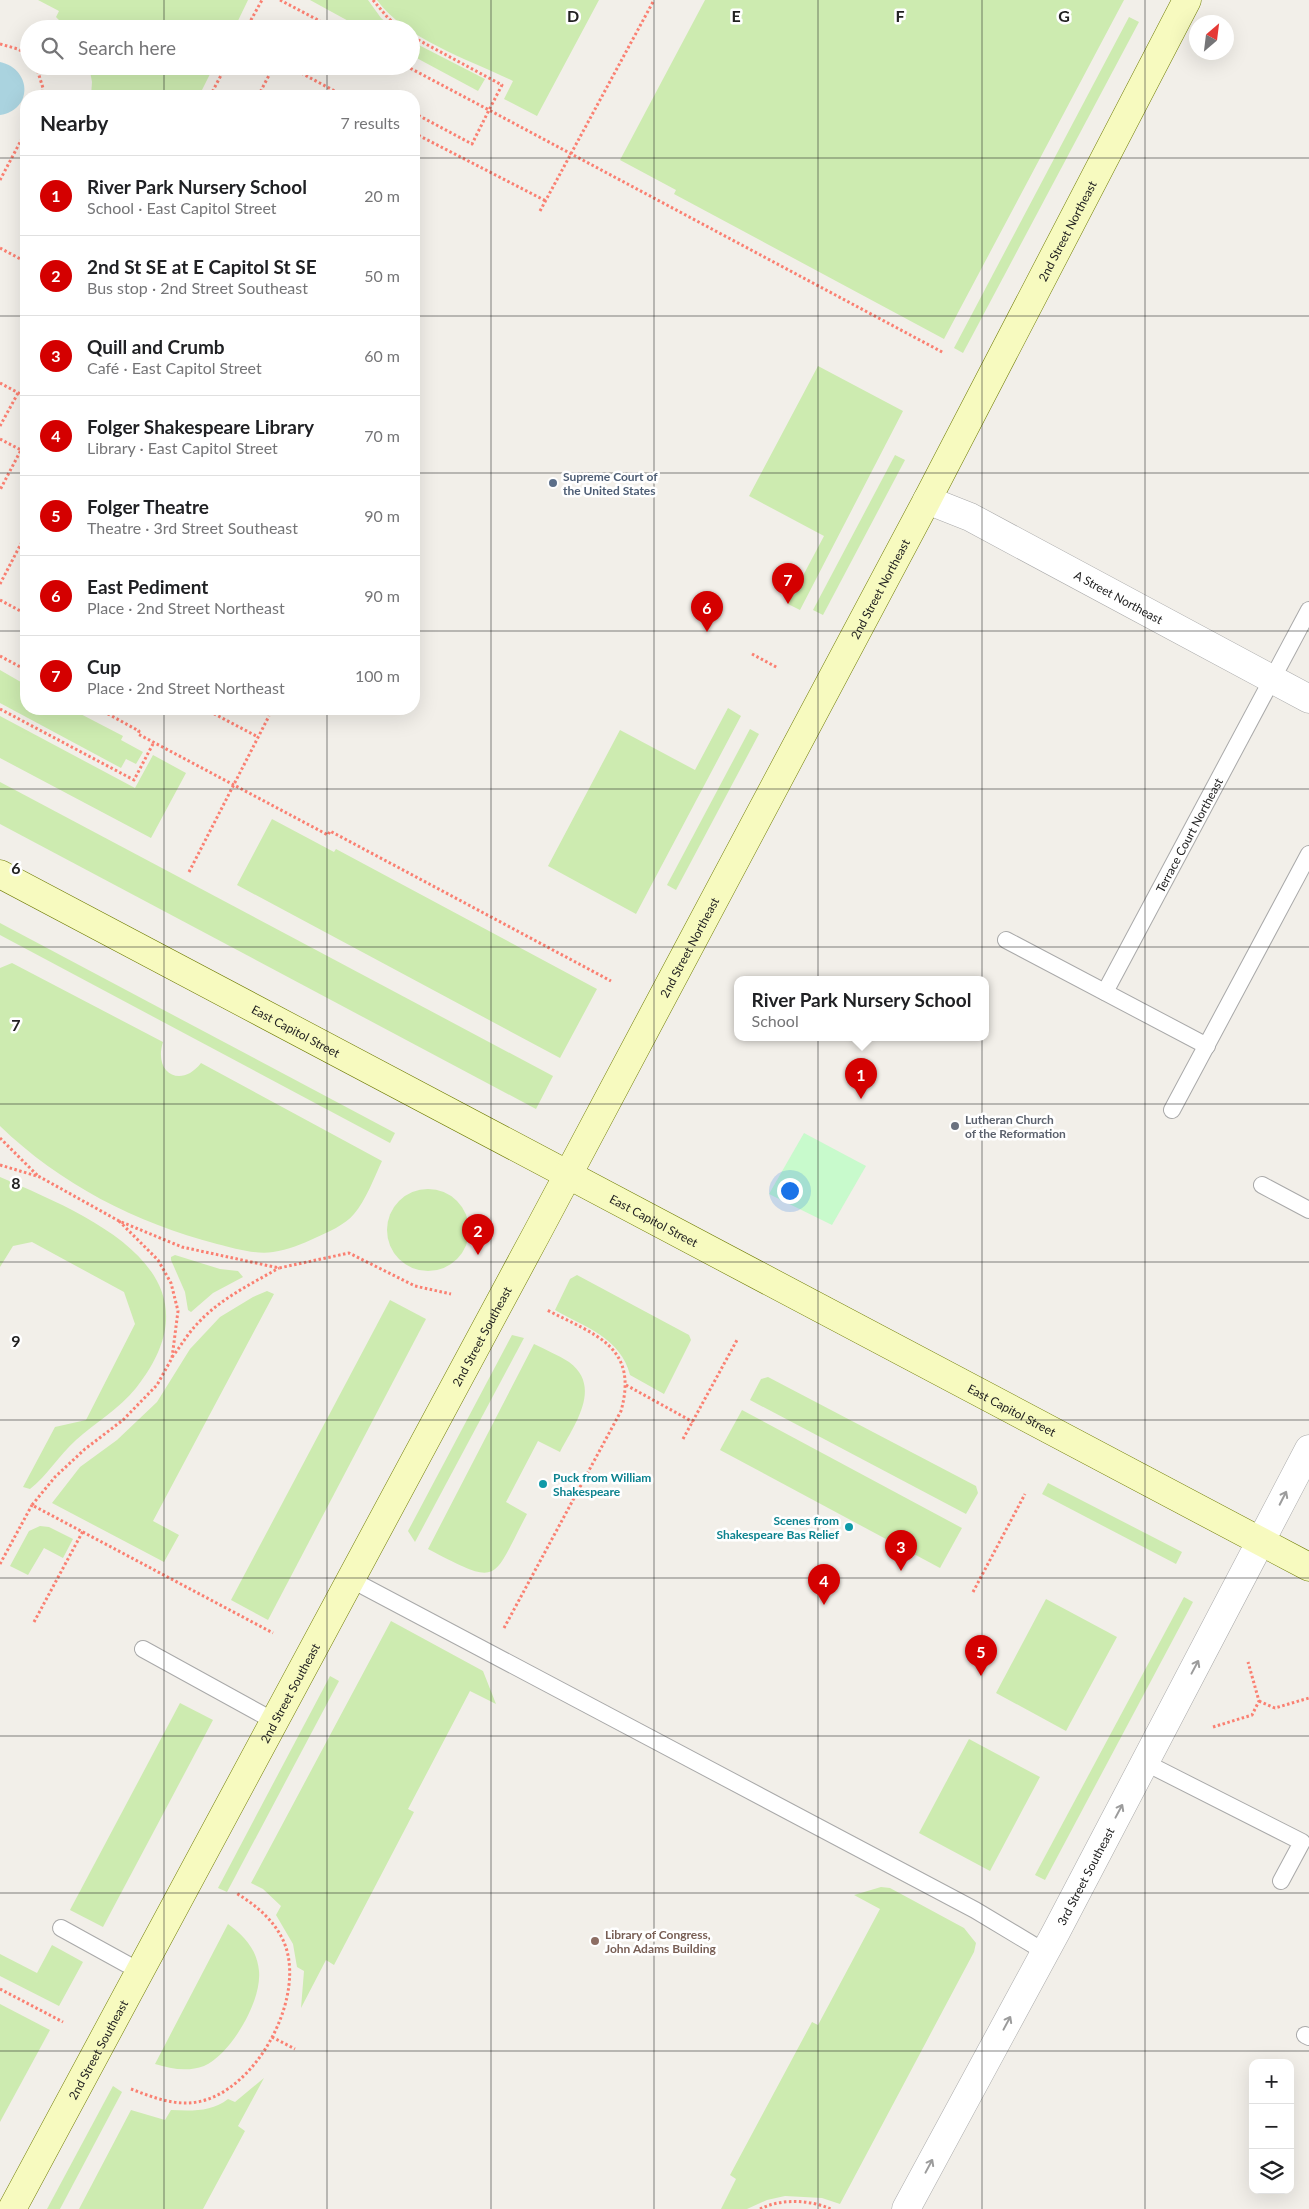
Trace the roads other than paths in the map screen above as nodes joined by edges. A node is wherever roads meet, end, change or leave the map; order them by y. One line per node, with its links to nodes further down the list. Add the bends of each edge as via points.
1 (1187, 0): 2 (street, 2nd Street Northeast)
2 (926, 500): 4 (street, A Street Northeast, via 970,517); 12 (street, 2nd Street Northeast)
3 (1309, 610): 4 (lane, Terrace Court Northeast)
4 (1273, 680): 5 (street, A Street Northeast); 9 (lane, Terrace Court Northeast)
5 (1309, 699)
6 (1309, 854): 10 (lane)
7 (0, 874): 12 (street, East Capitol Street)
8 (1006, 940): 9 (lane)
9 (1105, 992): 10 (lane)
10 (1207, 1046): 11 (lane)
11 (1172, 1110)
12 (567, 1175): 16 (street, East Capitol Street); 18 (street, 2nd Street Southeast)
13 (1262, 1185): 14 (lane)
14 (1309, 1210)
15 (1309, 1450): 16 (street, 3rd Street Southeast, one-way to 15)
16 (1261, 1542): 17 (street, East Capitol Street); 21 (street, 3rd Street Southeast, one-way to 16)
17 (1309, 1567)
18 (350, 1579): 20 (street, 2nd Street Southeast); 24 (lane, via 966,1906)
19 (143, 1649): 20 (lane)
20 (274, 1721): 25 (street, 2nd Street Southeast)
21 (1144, 1762): 22 (lane, via 1302,1842); 24 (street, 3rd Street Southeast, one-way to 21)
22 (1281, 1882)
23 (61, 1928): 25 (lane)
24 (1045, 1952): 27 (street, 3rd Street Southeast, one-way to 24)
25 (141, 1972): 26 (street, 2nd Street Southeast)
26 (12, 2209)
27 (906, 2209)

